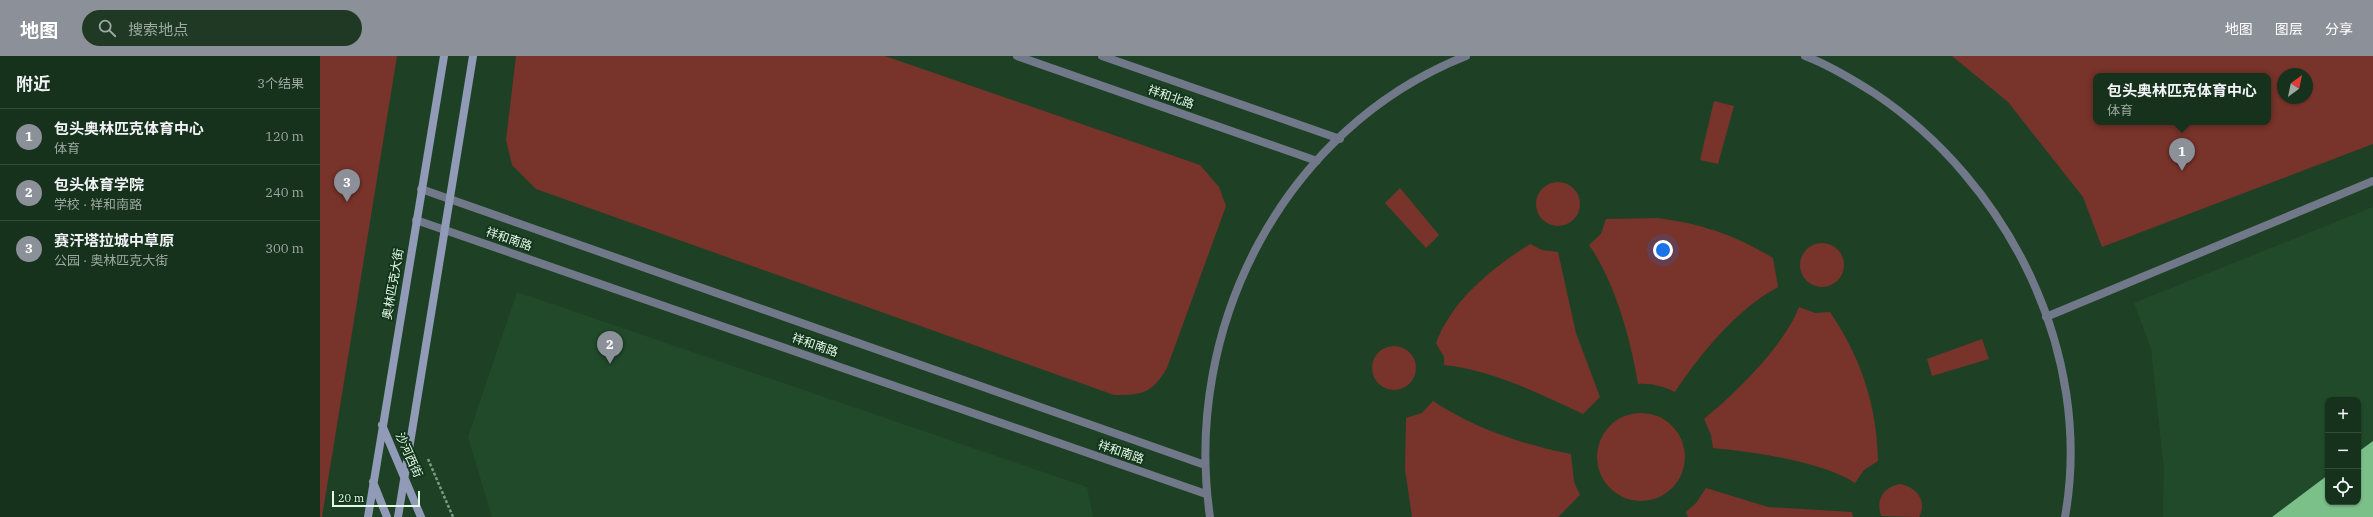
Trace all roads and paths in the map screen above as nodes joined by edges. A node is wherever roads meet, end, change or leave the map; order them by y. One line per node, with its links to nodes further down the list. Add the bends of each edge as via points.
1 (444, 56): 10 (main road, 奥林匹克大街)
2 (473, 56): 11 (main road)
3 (1017, 56): 8 (street, 祥和北路)
4 (1102, 56): 7 (street, 祥和北路)
5 (1466, 56): 7 (street, via 1405,88 1381,104)
6 (1805, 56): 14 (street, via 1854,81 1893,106 1929,135 1961,168 1990,204 2014,243 2035,284)
7 (1340, 139): 8 (street)
8 (1317, 161): 17 (street, via 1286,198 1262,235 1242,275 1226,316 1214,359 1207,403)
9 (2373, 181): 14 (street)
10 (421, 189): 11 (street, 祥和南路); 12 (main road, 奥林匹克大街)
11 (450, 199): 13 (main road); 17 (street, 祥和南路)
12 (416, 220): 13 (street, 祥和南路); 15 (main road, 奥林匹克大街)
13 (445, 230): 16 (main road); 20 (street, 祥和南路)
14 (2046, 317): 27 (street, via 2062,373 2068,418 2070,464)
15 (382, 425): 18 (main road, 沙河西街); 19 (main road, 奥林匹克大街)
16 (414, 425): 18 (main road); 25 (path, 沙河西街)
17 (1205, 465): 20 (street)
18 (405, 476): 23 (main road); 24 (main road, 沙河西街)
19 (373, 482): 21 (main road, 奥林匹克大街); 22 (main road)
20 (1206, 494): 26 (street)
21 (368, 517)
22 (386, 517)
23 (398, 517)
24 (421, 517)
25 (453, 517)
26 (1210, 517)
27 (2065, 517)

